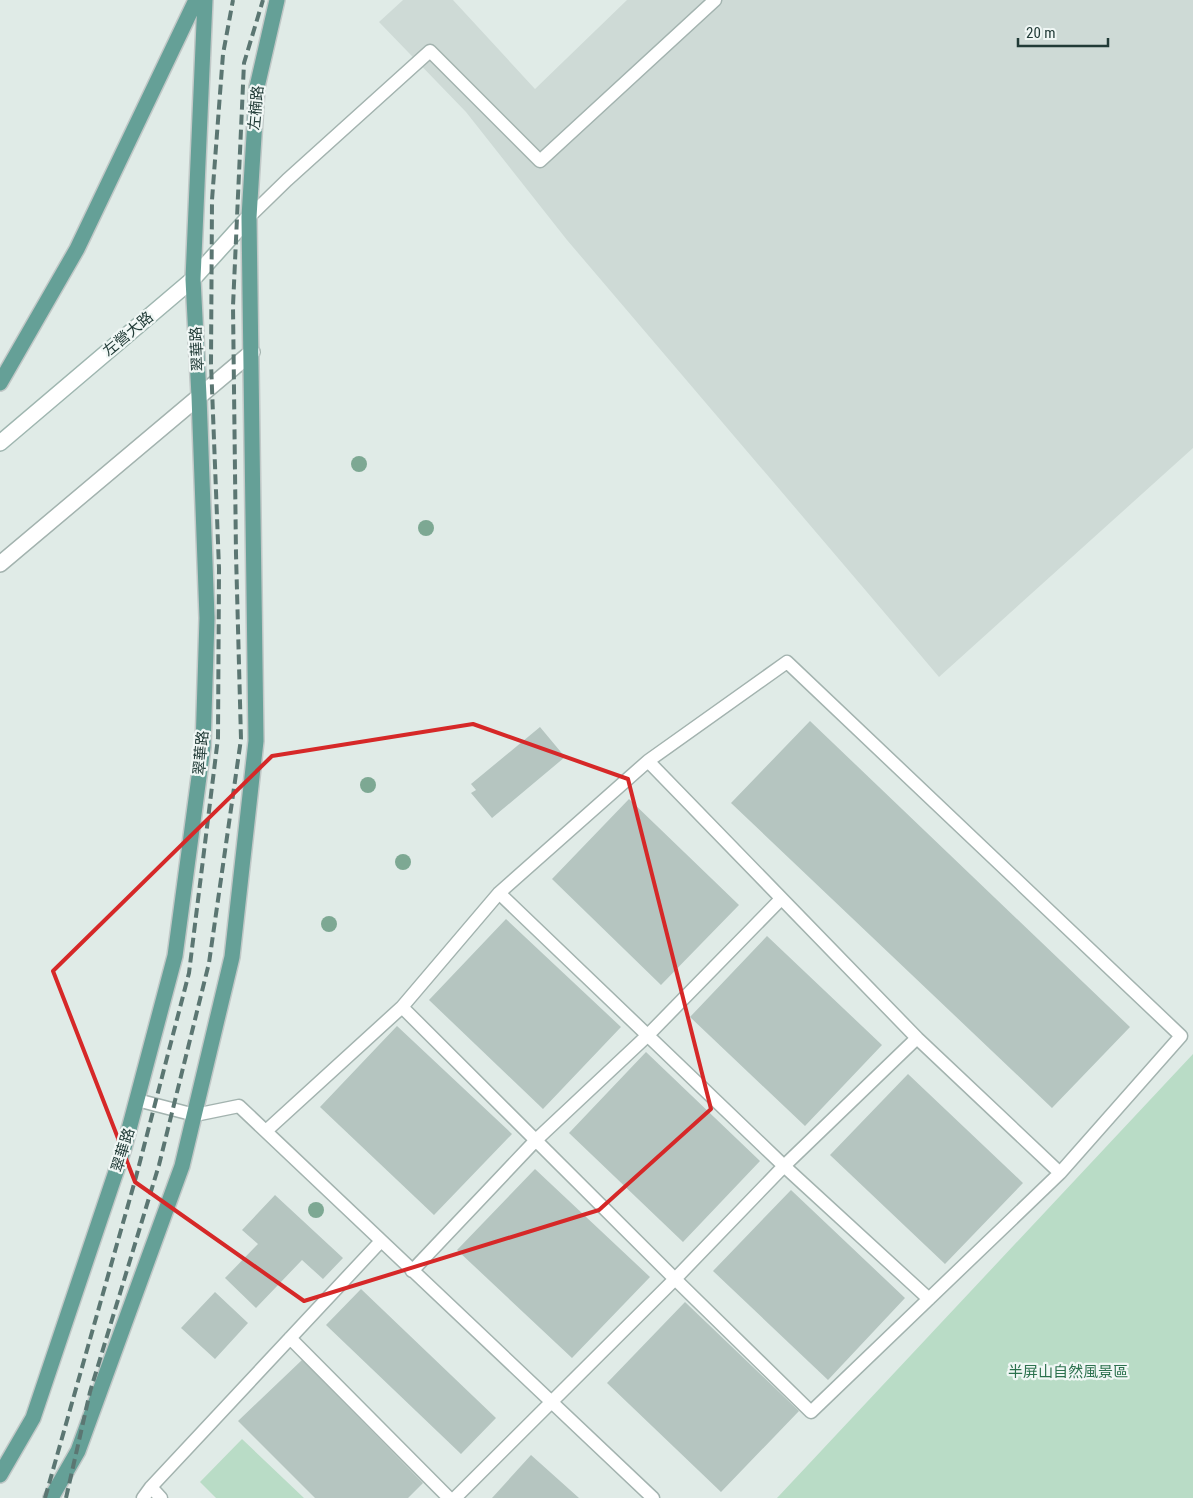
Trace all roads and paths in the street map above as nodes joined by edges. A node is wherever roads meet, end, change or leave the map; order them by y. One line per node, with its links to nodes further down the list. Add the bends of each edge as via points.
1 (196, 0): 8 (main road, via 77,249)
2 (204, 0): 6 (main road, 翠華路)
3 (277, 0): 5 (main road, 左楠路, via 257,87)
4 (716, 0): 5 (lane, via 540,162 430,51)
5 (249, 217): 6 (street, 左營大路); 7 (main road)
6 (193, 279): 9 (main road, 翠華路); 10 (street, 左營大路)
7 (252, 352): 9 (street); 19 (main road, via 256,741 232,957)
8 (0, 383)
9 (199, 396): 11 (street); 18 (main road, 翠華路, via 207,618 204,747 175,956)
10 (0, 443)
11 (0, 564)
12 (648, 761): 13 (lane); 14 (lane); 23 (lane, via 787,662 1181,1036)
13 (499, 892): 15 (lane); 16 (lane)
14 (781, 899): 16 (lane); 17 (lane)
15 (402, 1007): 20 (lane); 21 (lane)
16 (648, 1035): 21 (lane); 22 (lane)
17 (917, 1038): 22 (lane); 23 (lane)
18 (137, 1100): 19 (lane); 30 (main road, 翠華路, via 124,1148 33,1418)
19 (195, 1115): 20 (lane, via 239,1106); 32 (main road, via 182,1166 78,1452)
20 (266, 1131): 24 (lane)
21 (536, 1140): 25 (lane); 26 (lane)
22 (784, 1166): 26 (lane); 27 (lane)
23 (1060, 1173): 27 (lane)
24 (381, 1241): 25 (lane); 28 (lane)
25 (412, 1271): 29 (lane)
26 (676, 1279): 27 (lane, via 811,1412); 29 (lane)
27 (929, 1299)
28 (290, 1338): 31 (lane); 35 (lane)
29 (552, 1403): 36 (lane); 37 (lane)
30 (0, 1475)
31 (151, 1487): 33 (lane); 34 (lane)
32 (51, 1498)
33 (142, 1498)
34 (161, 1498)
35 (448, 1498)
36 (455, 1498)
37 (653, 1498)

